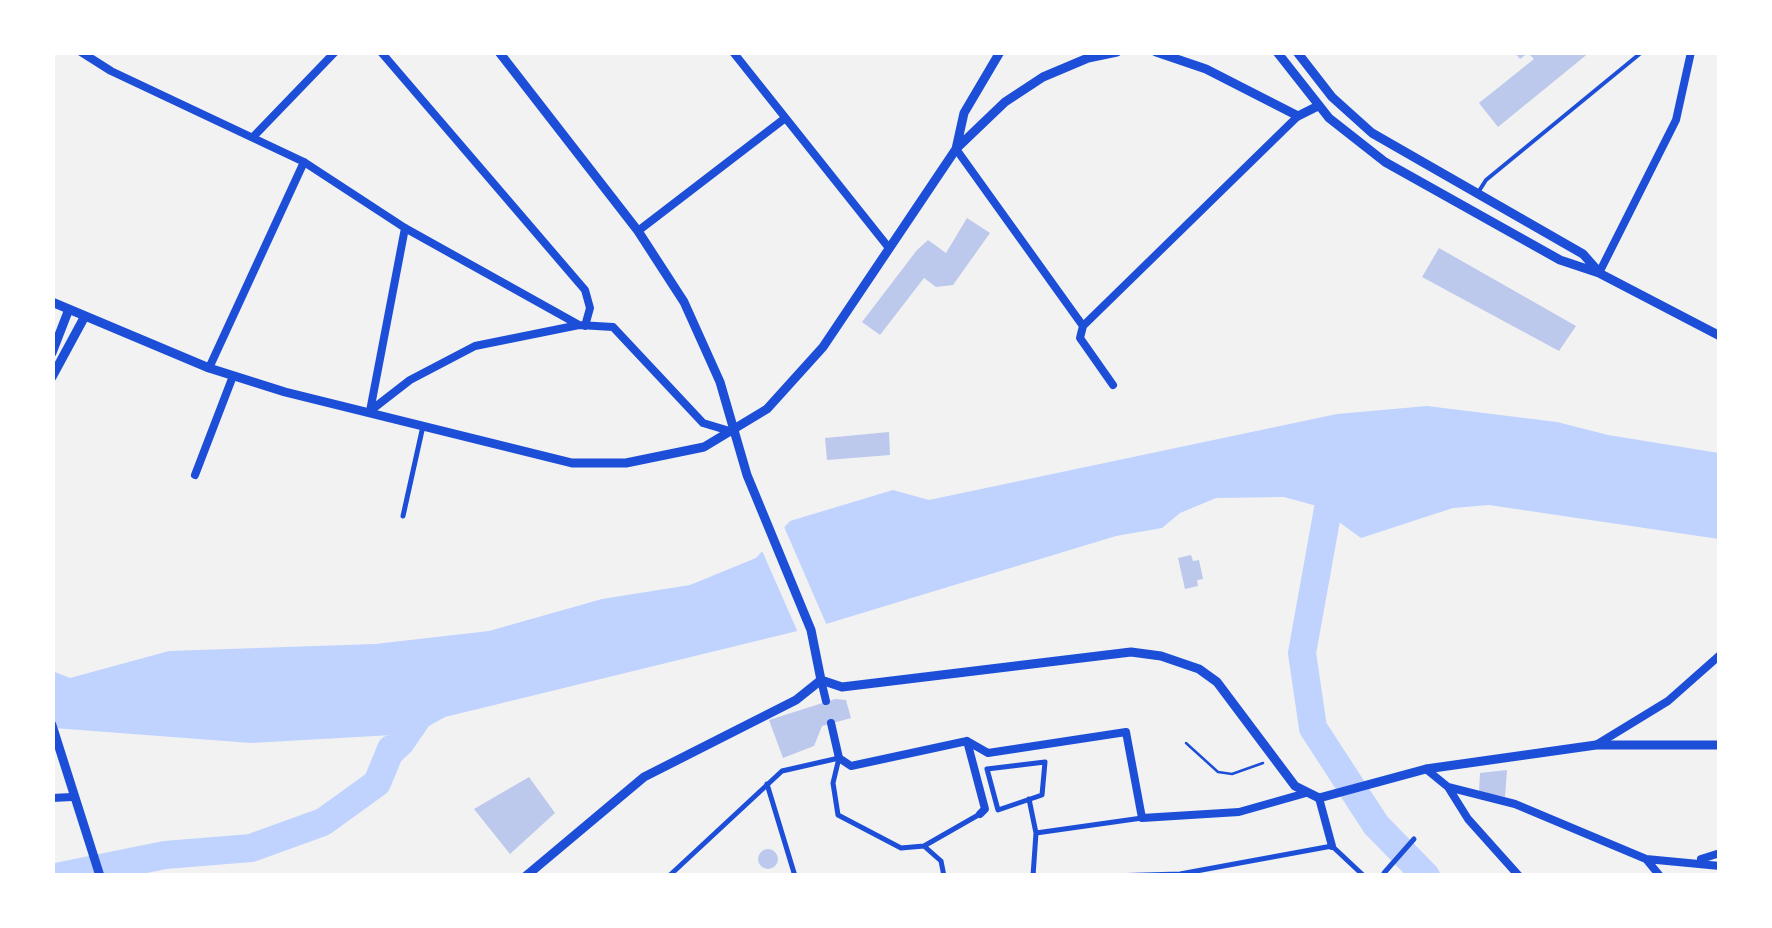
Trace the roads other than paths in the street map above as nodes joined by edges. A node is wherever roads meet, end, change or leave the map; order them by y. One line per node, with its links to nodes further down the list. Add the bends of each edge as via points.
1 (81, 52): 16 (street)
2 (335, 52): 16 (street)
3 (381, 52): 27 (street, via 585,290 590,308)
4 (499, 52): 21 (street)
5 (733, 52): 15 (street)
6 (1000, 52): 17 (street, via 964,113)
7 (1118, 52): 17 (street, via 1043,76)
8 (1156, 52): 14 (street, via 1206,69)
9 (1277, 52): 13 (street)
10 (1297, 52): 19 (street, via 1372,133)
11 (1642, 52): 19 (lane)
12 (1691, 52): 23 (street, via 1676,120)
13 (1318, 106): 14 (street); 23 (street, via 1385,162 1569,264)
14 (1298, 116): 28 (street)
15 (784, 119): 21 (street); 22 (street)
16 (254, 136): 18 (street)
17 (956, 149): 22 (street); 28 (street)
18 (304, 162): 20 (street); 31 (street)
19 (1477, 194): 23 (street, via 1583,254)
20 (405, 228): 27 (street); 35 (street)
21 (638, 231): 37 (street, via 684,302)
22 (889, 248): 37 (street, via 823,347 767,408)
23 (1600, 273): 29 (street)
24 (52, 302): 25 (street)
25 (69, 309): 26 (street); 30 (street)
26 (86, 316): 31 (street); 33 (street)
27 (582, 326): 35 (street, via 475,346 410,380); 37 (street, via 612,327 703,423)
28 (1084, 326): 34 (street, via 1080,338)
29 (1720, 336)
30 (52, 352)
31 (209, 368): 32 (street)
32 (233, 376): 35 (street); 38 (street)
33 (52, 377)
34 (1113, 385)
35 (370, 411): 36 (street)
36 (424, 424): 37 (street, via 572,464 704,447); 39 (street)
37 (734, 432): 41 (street, via 811,630)
38 (195, 475)
39 (403, 516)
40 (1720, 656): 46 (street, via 1668,701)
41 (821, 678): 42 (street); 52 (street, via 842,687 1147,653 1188,664 1217,682); 69 (street, via 796,700 644,777)
42 (826, 701)
43 (831, 723): 48 (street)
44 (52, 725): 53 (street)
45 (967, 740): 48 (street, via 851,766); 57 (street); 58 (street, via 988,753 1126,732)
46 (1596, 745): 47 (street); 49 (street)
47 (1720, 745)
48 (839, 758): 50 (street, via 782,770); 61 (street, via 833,783 838,815 901,848)
49 (1426, 769): 51 (street); 55 (street)
50 (767, 784): 71 (street); 72 (street)
51 (1448, 788): 64 (street, via 1515,804); 77 (street)
52 (1306, 793): 55 (street); 58 (street, via 1239,812)
53 (72, 797): 54 (street); 70 (street)
54 (52, 798)
55 (1319, 798): 62 (street)
56 (1028, 799): 56 (street, via 998,810 987,768 1044,762 1042,795); 59 (street)
57 (980, 814): 61 (street)
58 (1142, 818): 59 (street)
59 (1036, 832): 74 (street)
60 (1414, 839): 68 (street)
61 (924, 846): 73 (street, via 941,861)
62 (1332, 846): 67 (street, via 1180,874); 76 (street)
63 (1720, 853): 65 (street)
64 (1646, 858): 65 (street); 78 (street)
65 (1696, 860): 66 (street)
66 (1720, 866)
67 (1149, 871): 75 (street)
68 (1384, 873)
69 (528, 875)
70 (100, 876)
71 (669, 876)
72 (795, 876)
73 (944, 876)
74 (1033, 876)
75 (1109, 876)
76 (1364, 876)
77 (1519, 876)
78 (1660, 876)

